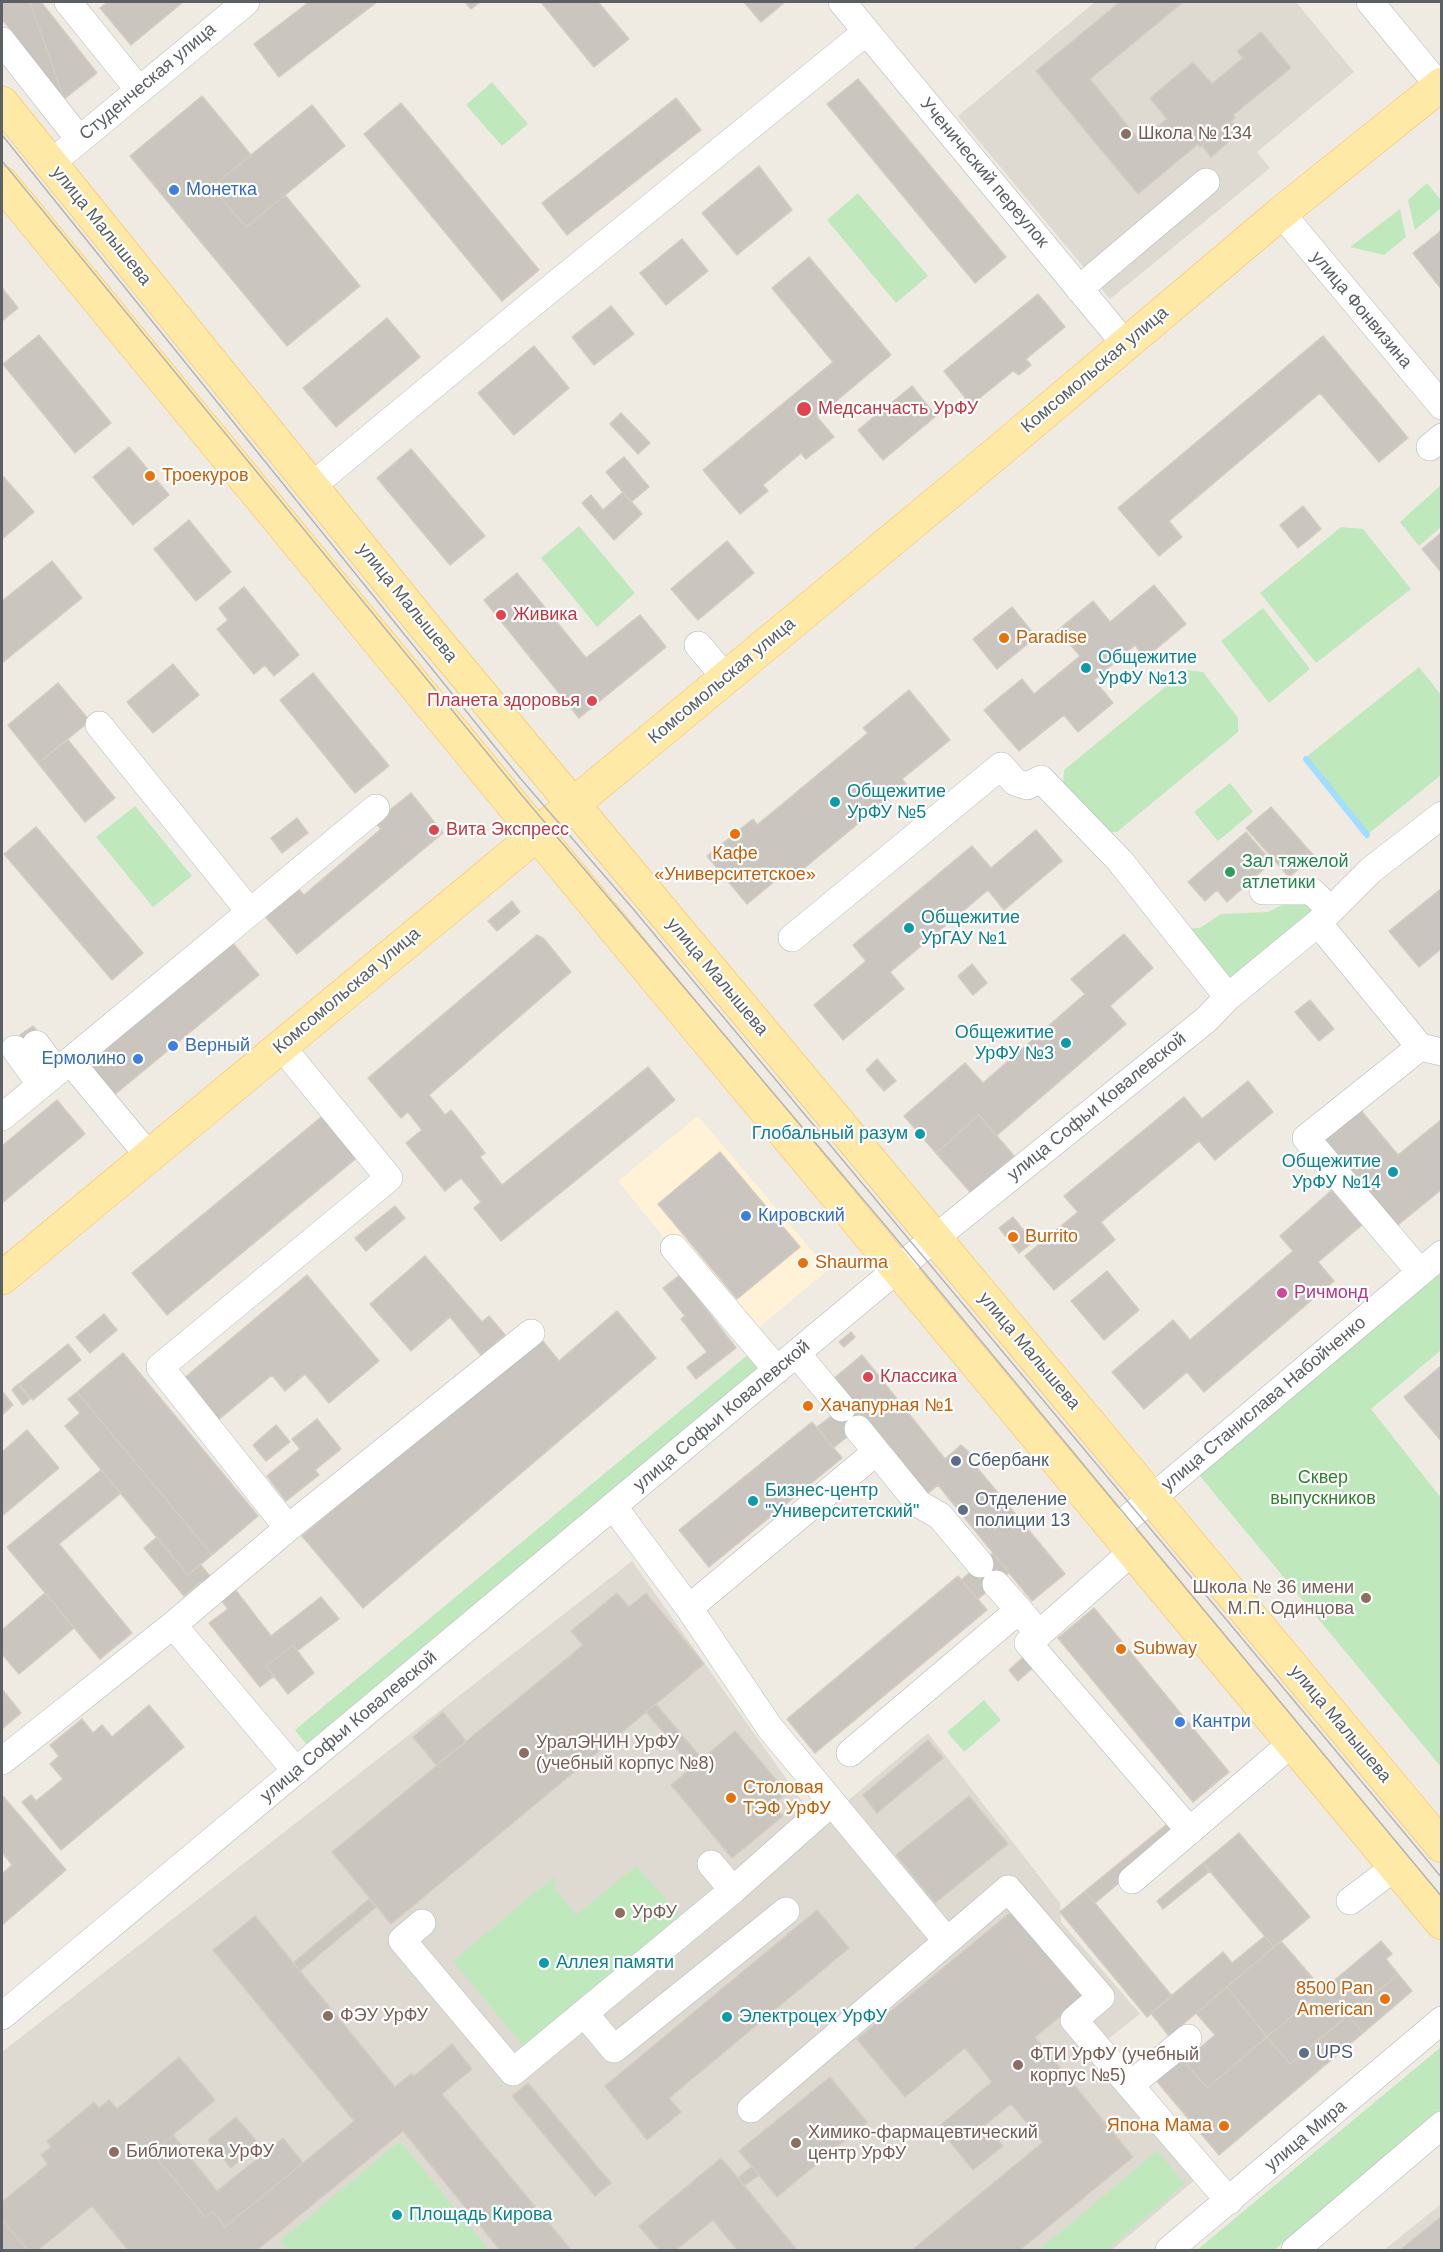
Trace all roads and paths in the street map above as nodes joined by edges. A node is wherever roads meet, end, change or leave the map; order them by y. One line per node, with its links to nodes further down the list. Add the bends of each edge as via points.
1 (68, 2): 8 (street)
2 (246, 2): 8 (street, Студенческая улица)
3 (842, 2): 5 (street, Ученический переулок)
4 (1370, 2): 7 (street)
5 (866, 32): 15 (street, Ученический переулок); 18 (street)
6 (2, 41): 10 (street)
7 (1440, 85): 14 (main road, Комсомольская улица)
8 (139, 90): 10 (street, Студенческая улица)
9 (2, 103): 11 (main road, улица Малышева)
10 (79, 139): 11 (street, Студенческая улица)
11 (50, 164): 18 (main road, улица Малышева)
12 (1206, 182): 15 (street)
13 (4, 189): 25 (main road)
14 (1281, 213): 16 (main road, Комсомольская улица); 17 (street, улица Фонвизина)
15 (1079, 289): 16 (street, Ученический переулок)
16 (1126, 345): 20 (main road, Комсомольская улица)
17 (1442, 406)
18 (312, 486): 22 (main road, улица Малышева)
19 (698, 645): 20 (street)
20 (725, 677): 22 (main road, Комсомольская улица)
21 (99, 725): 27 (street)
22 (572, 804): 25 (main road, Комсомольская улица); 37 (main road, улица Малышева)
23 (376, 808): 27 (street)
24 (1442, 815): 28 (street, улица Софьи Ковалевской, via 1371,870)
25 (536, 834): 31 (main road, Комсомольская улица); 40 (main road)
26 (1263, 891): 28 (street, via 1311,891)
27 (250, 912): 34 (street)
28 (1324, 917): 30 (street, улица Софьи Ковалевской); 33 (street)
29 (792, 938): 30 (street, via 1001,766 1015,782 1026,786 1041,779 1120,861)
30 (1228, 997): 37 (street, улица Софьи Ковалевской, via 1207,1019)
31 (281, 1046): 36 (main road, Комсомольская улица); 48 (street, via 389,1178 160,1367)
32 (26, 1047): 34 (street)
33 (1431, 1050): 41 (street, via 1306,1138)
34 (56, 1072): 35 (street); 36 (street)
35 (2, 1117)
36 (148, 1155): 42 (main road, Комсомольская улица)
37 (935, 1239): 40 (street, улица Софьи Ковалевской); 46 (main road, улица Малышева)
38 (675, 1248): 44 (street)
39 (1442, 1254): 41 (street, улица Станислава Набойченко)
40 (898, 1269): 44 (street, улица Софьи Ковалевской); 49 (main road)
41 (1420, 1272): 46 (street, улица Станислава Набойченко)
42 (2, 1278)
43 (531, 1333): 48 (street)
44 (787, 1362): 45 (street, via 850,1419); 47 (street, улица Софьи Ковалевской)
45 (876, 1452): 50 (street); 51 (street, via 919,1504 940,1516)
46 (1152, 1498): 49 (street, улица Станислава Набойченко); 60 (main road, улица Малышева)
47 (614, 1506): 50 (street); 57 (street, улица Софьи Ковалевской)
48 (288, 1528): 52 (street)
49 (1123, 1540): 53 (street, улица Станислава Набойченко); 54 (main road)
50 (689, 1608): 58 (street, via 770,1728)
51 (1019, 1610): 53 (street); 55 (street)
52 (172, 1625): 56 (street); 57 (street)
53 (1039, 1634): 59 (street, via 1028,1643)
54 (1292, 1743): 59 (street); 62 (main road)
55 (850, 1753)
56 (2, 1761)
57 (296, 1771): 71 (street, улица Софьи Ковалевской, via 145,1908)
58 (831, 1803): 64 (street); 69 (street)
59 (1190, 1830): 63 (street)
60 (1442, 1846)
61 (711, 1864): 64 (street)
62 (1395, 1867): 65 (street); 68 (main road)
63 (1132, 1880)
64 (733, 1890): 70 (street)
65 (1350, 1901)
66 (786, 1911): 70 (street, via 615,2049)
67 (422, 1923): 70 (street, via 402,1940 513,2072)
68 (1442, 1923)
69 (948, 1941): 74 (street, via 1008,1889 1101,1998 1074,2020); 75 (street)
70 (584, 2013)
71 (2, 2016)
72 (1442, 2020): 77 (street, улица Мира)
73 (1188, 2038): 74 (street)
74 (1130, 2085): 77 (street)
75 (751, 2109)
76 (1442, 2125): 79 (street)
77 (1229, 2201): 78 (street, улица Мира)
78 (1169, 2250)
79 (1295, 2250)

